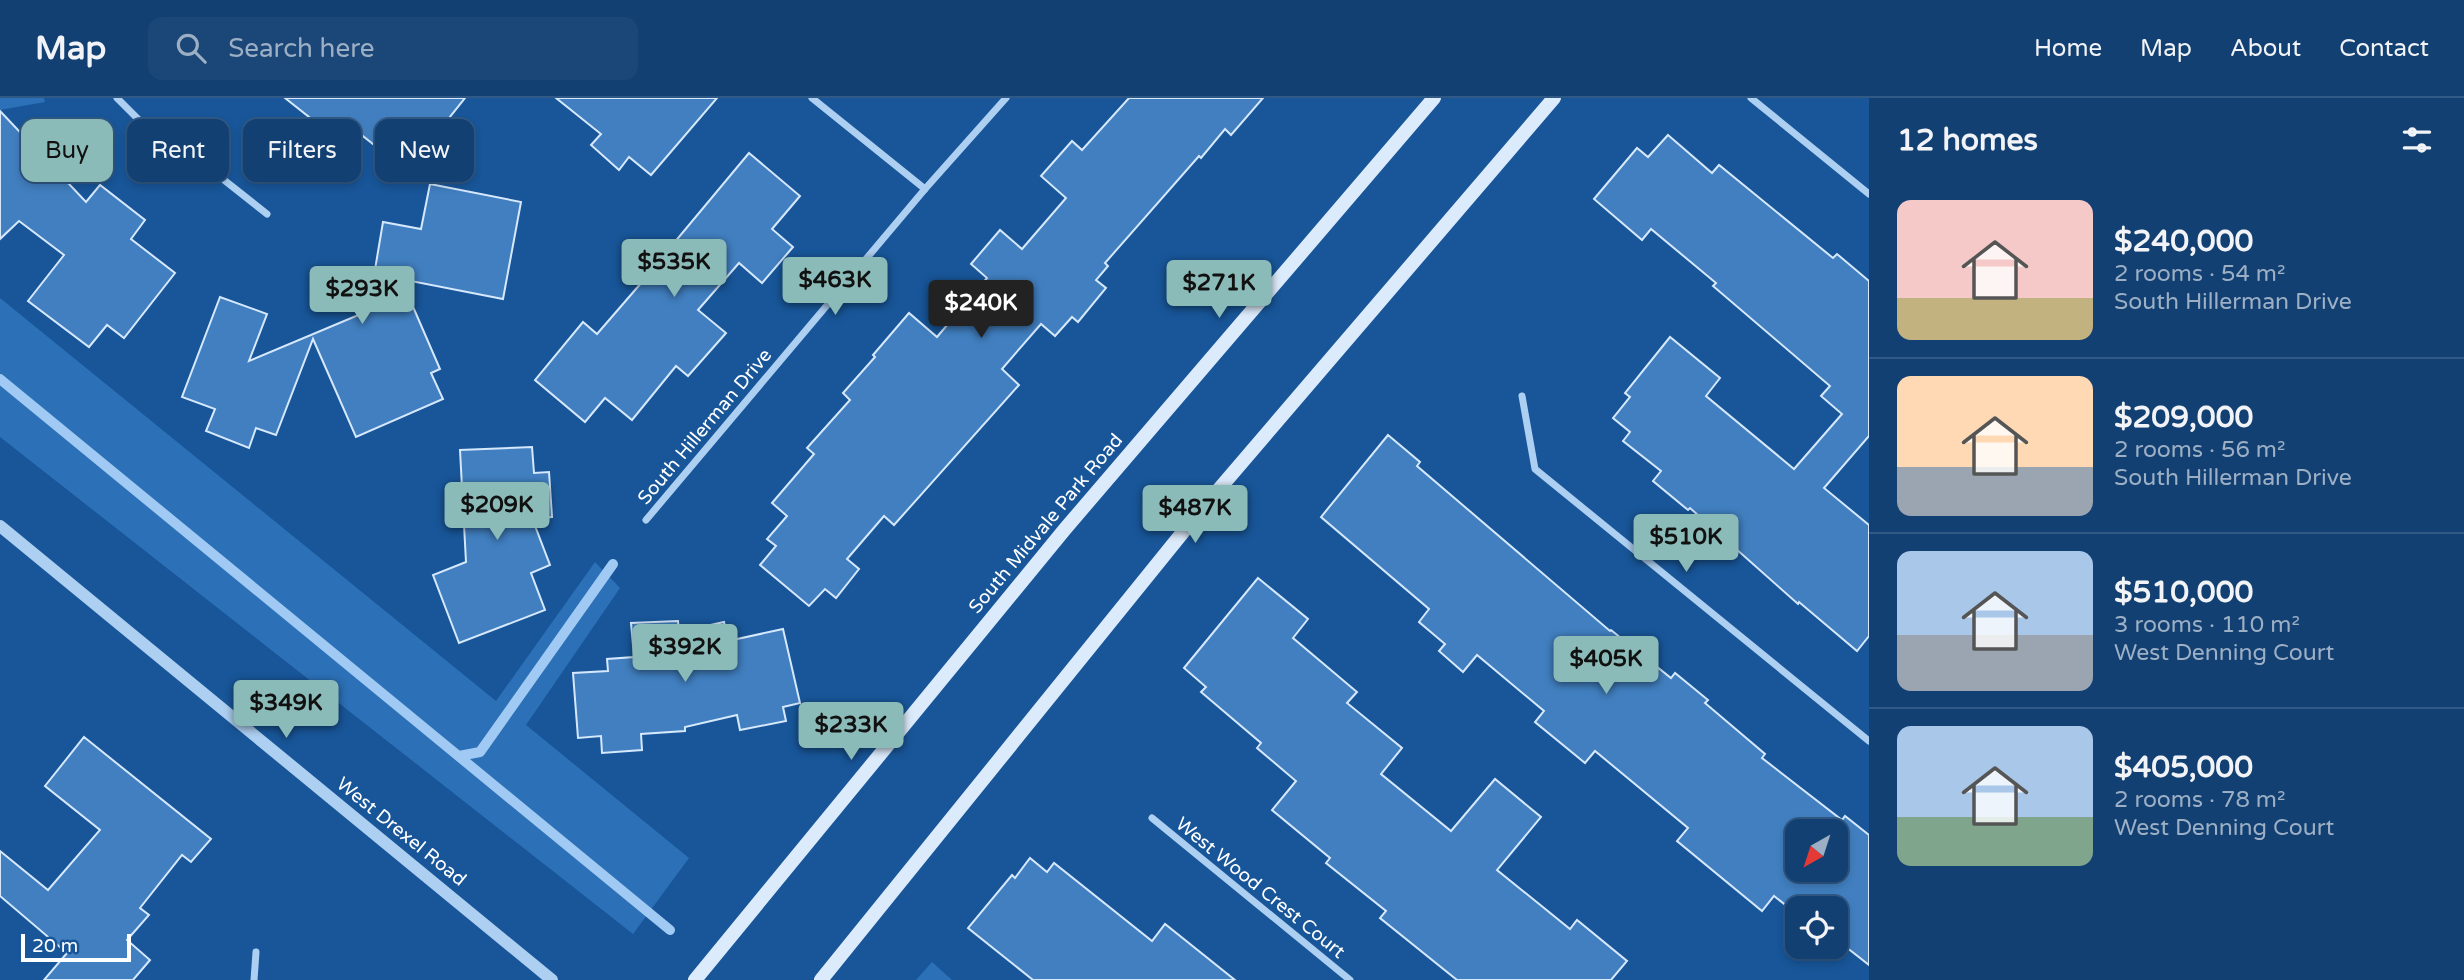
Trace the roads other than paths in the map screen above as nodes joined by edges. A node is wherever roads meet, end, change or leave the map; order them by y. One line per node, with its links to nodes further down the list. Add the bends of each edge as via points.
1 (117, 98): 9 (street, via 141,122 200,160)
2 (811, 98): 7 (street)
3 (1006, 98): 7 (street, South Hillerman Drive)
4 (1434, 98): 18 (main road, South Midvale Park Road, via 1074,518)
5 (1554, 98): 19 (main road, via 1196,516)
6 (1751, 98): 8 (street)
7 (925, 189): 11 (street, South Hillerman Drive)
8 (1869, 194)
9 (267, 214)
10 (1522, 396): 13 (street, via 1535,469)
11 (646, 520)
12 (0, 526): 17 (street, West Drexel Road)
13 (1869, 741)
14 (1152, 818): 20 (street, West Wood Crest Court)
15 (256, 952): 16 (street)
16 (254, 980)
17 (552, 980)
18 (695, 980)
19 (821, 980)
20 (1350, 980)

